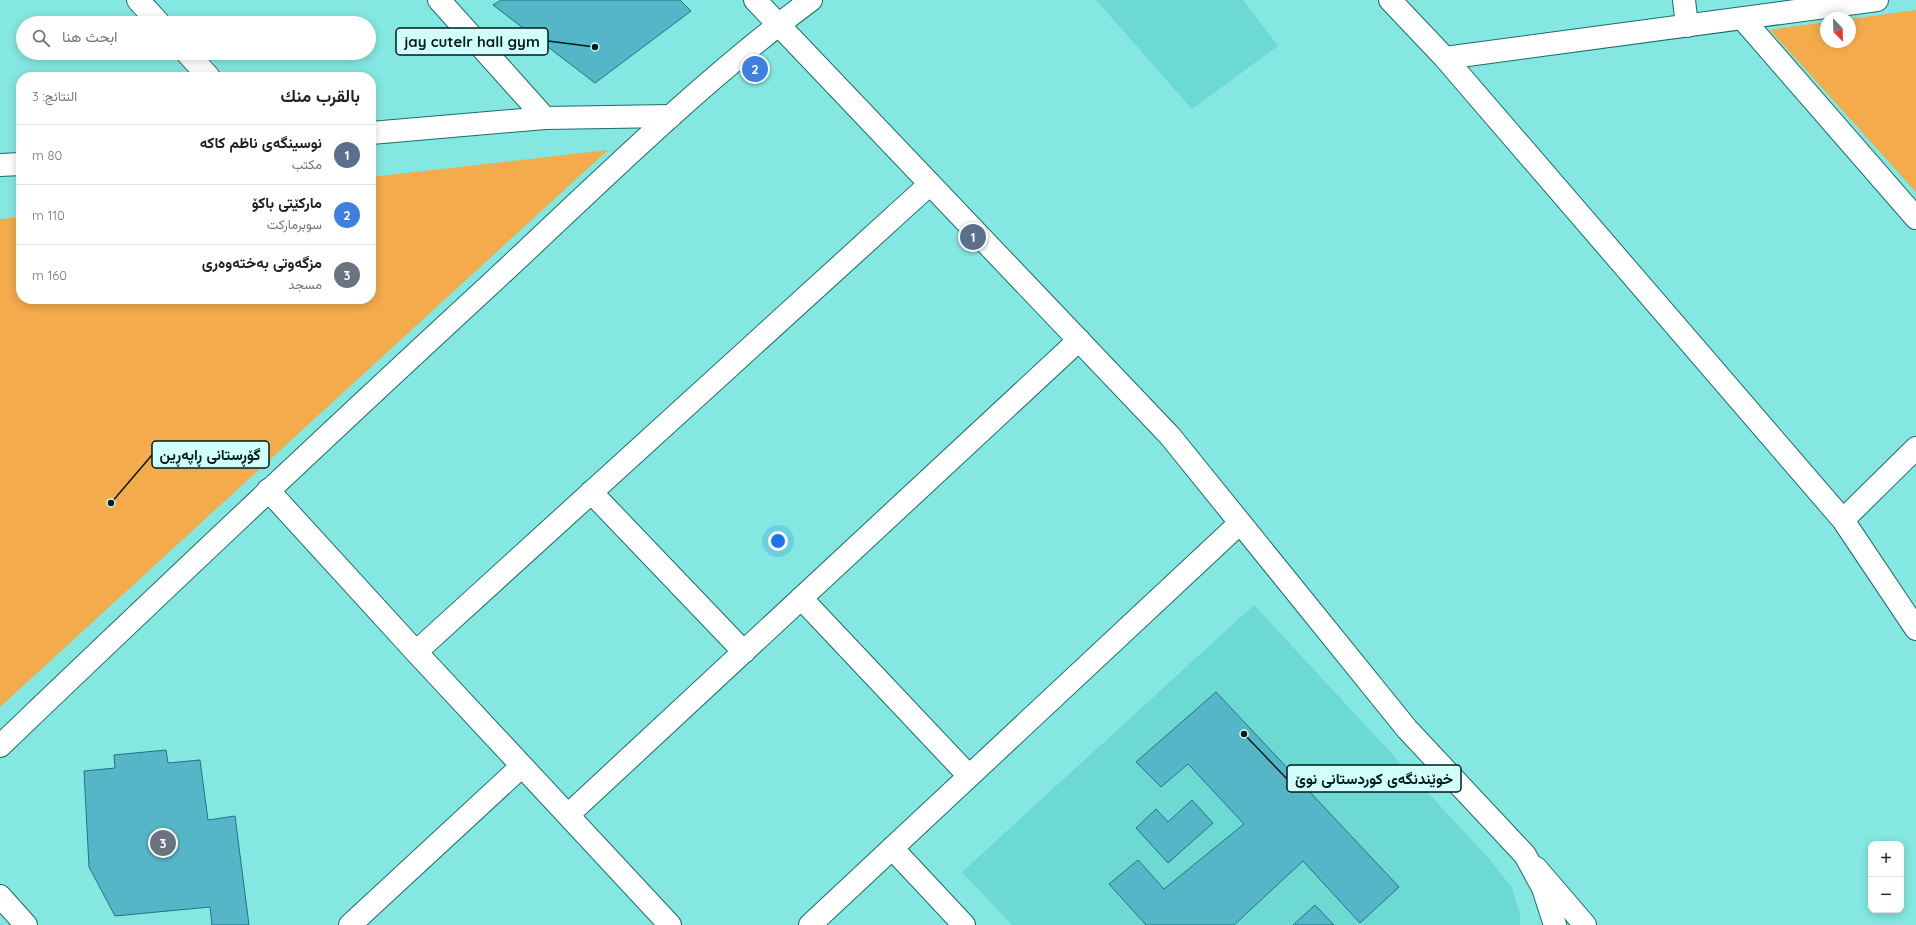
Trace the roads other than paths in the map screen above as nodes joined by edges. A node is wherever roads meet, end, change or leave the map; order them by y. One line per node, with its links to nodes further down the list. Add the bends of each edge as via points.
1 (138, 0): 8 (street)
2 (439, 0): 16 (street)
3 (755, 0): 10 (street)
4 (810, 0): 10 (street)
5 (1390, 0): 12 (street)
6 (1684, 0): 11 (street)
7 (1877, 0): 9 (street)
8 (153, 16)
9 (1742, 18): 11 (street); 21 (street)
10 (778, 24): 15 (street); 20 (street)
11 (1687, 26): 12 (street)
12 (1445, 58): 26 (street)
13 (193, 60): 14 (street)
14 (204, 72)
15 (671, 116): 16 (street); 24 (street)
16 (545, 118): 17 (street)
17 (376, 133)
18 (16, 164): 19 (street)
19 (0, 165)
20 (930, 184): 22 (street); 25 (street)
21 (1916, 218)
22 (1079, 340): 27 (street, via 1170,436); 28 (street)
23 (1916, 448): 26 (street)
24 (268, 490): 30 (street); 32 (street)
25 (591, 492): 30 (street); 31 (street)
26 (1843, 520): 29 (street)
27 (1240, 523): 34 (street); 37 (street, via 1407,729)
28 (801, 598): 31 (street); 34 (street)
29 (1916, 629)
30 (416, 652): 33 (street)
31 (744, 652): 35 (street)
32 (0, 746)
33 (522, 766): 35 (street); 39 (street)
34 (969, 776): 36 (street)
35 (568, 816): 41 (street)
36 (892, 848): 42 (street); 43 (street)
37 (1525, 855): 44 (street, via 1543,888); 45 (street)
38 (0, 896): 40 (street)
39 (352, 924)
40 (26, 925)
41 (670, 925)
42 (810, 925)
43 (964, 925)
44 (1555, 925)
45 (1585, 925)

